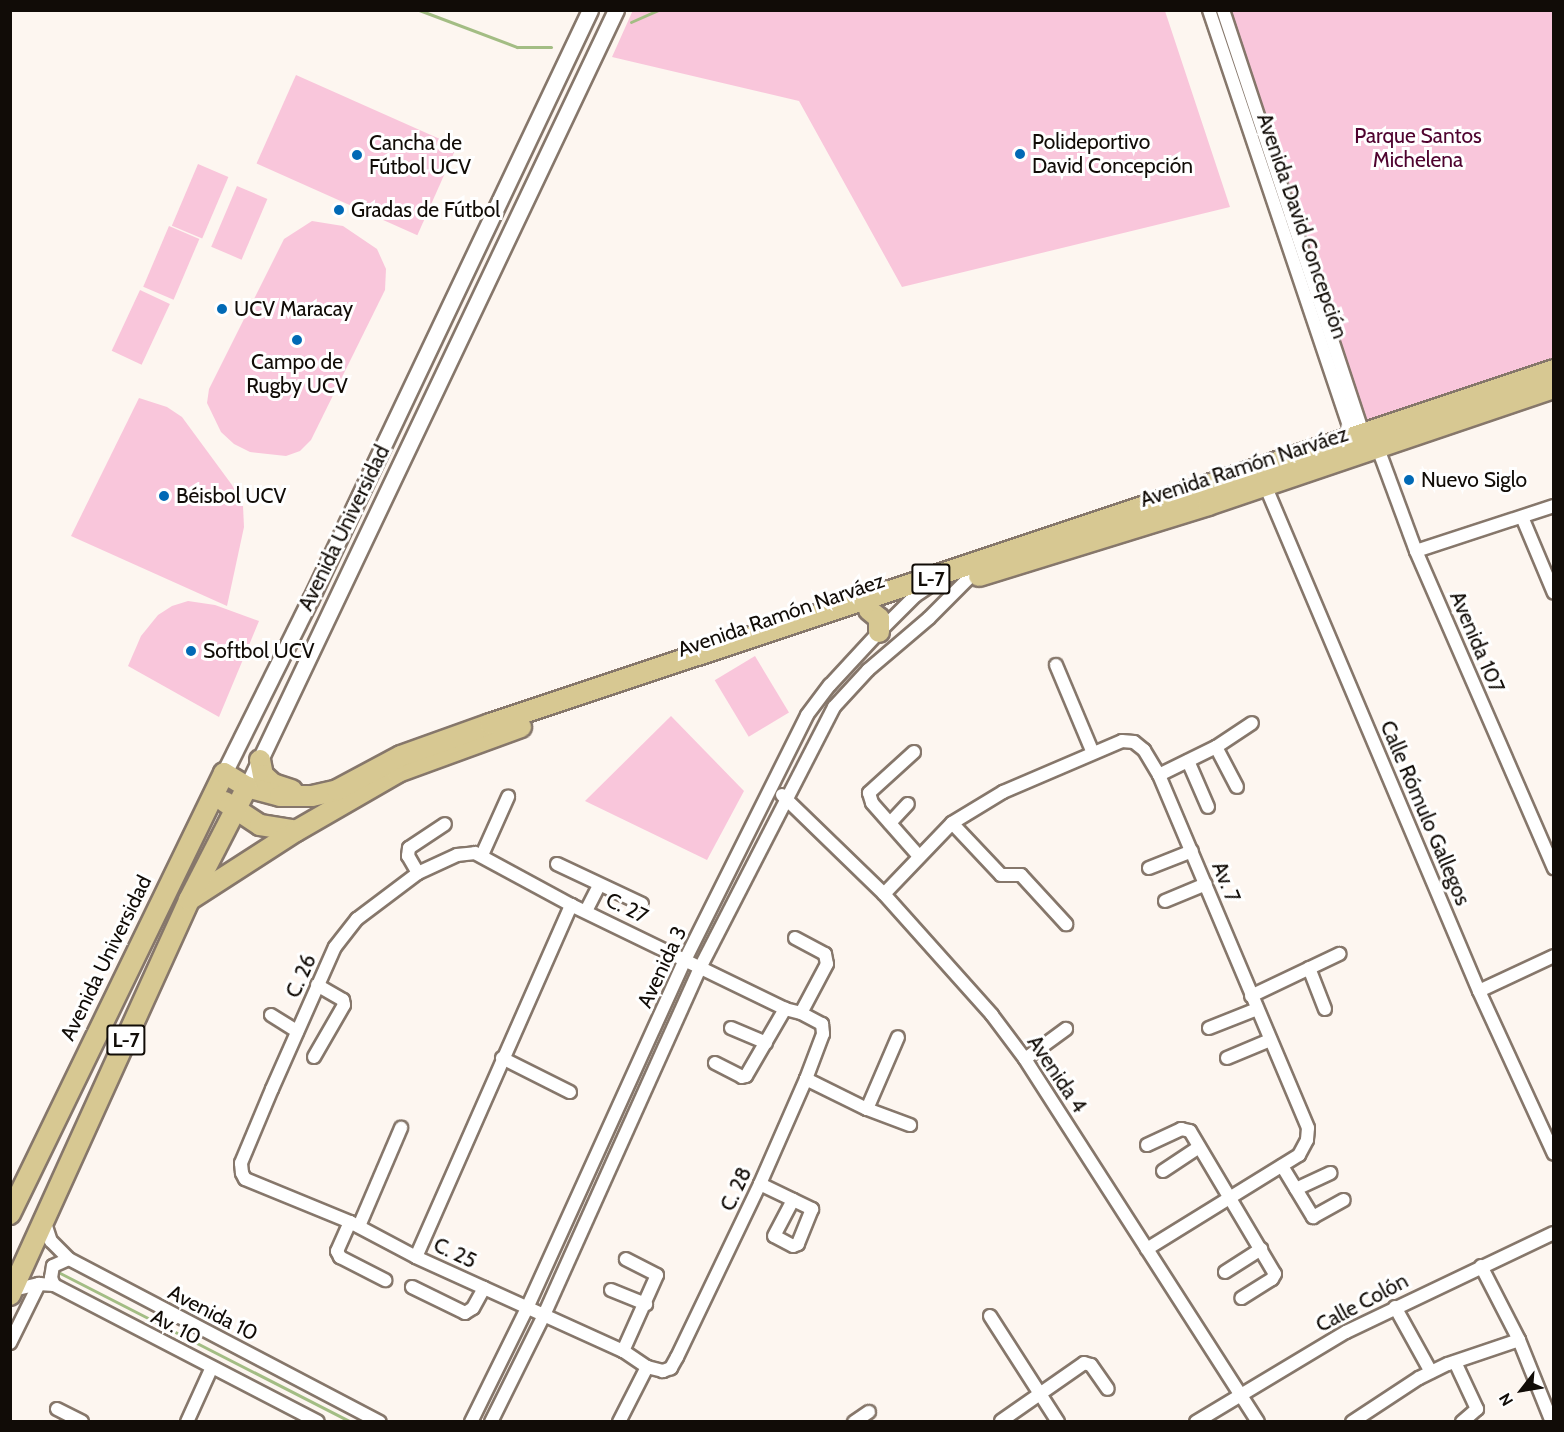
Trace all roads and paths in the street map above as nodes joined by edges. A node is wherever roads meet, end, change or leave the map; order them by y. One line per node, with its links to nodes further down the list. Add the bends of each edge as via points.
1 (590, 10): 5 (street, Avenida Universidad)
2 (616, 10): 6 (street, Avenida Universidad)
3 (1209, 10): 7 (street, Avenida David Concepción)
4 (1223, 10): 7 (street, Avenida David Concepción)
5 (523, 157): 6 (street); 28 (street, Avenida Universidad)
6 (543, 168): 26 (street, Avenida Universidad)
7 (1273, 181): 10 (street, Avenida David Concepción, via 1323,332)
8 (1554, 370): 10 (main road, Avenida Ramón Narváez / L-7)
9 (1554, 388): 10 (main road, Avenida Ramón Narváez / L-7)
10 (1365, 441): 11 (main road, Avenida Ramón Narváez / L-7); 14 (street, Avenida 107); 15 (main road, Avenida Ramón Narváez / L-7)
11 (1265, 485): 16 (main road, Avenida Ramón Narváez / L-7); 67 (street, Calle Rómulo Gallegos)
12 (1554, 506): 13 (street)
13 (1522, 517): 14 (street); 17 (street)
14 (1416, 551): 49 (street, Avenida 107)
15 (949, 573): 18 (street, Avenida 3); 34 (main road, Avenida Ramón Narváez / L-7, via 490,724 401,756 337,790)
16 (969, 579): 18 (main road, Avenida Ramón Narváez / L-7); 36 (street, Avenida 3, via 868,670 834,707)
17 (1554, 592)
18 (915, 596): 19 (main road, Avenida Ramón Narváez / L-7); 20 (street, Avenida 3)
19 (869, 610): 20 (main road, via 879,618); 43 (main road, Avenida Ramón Narváez / L-7, via 398,772)
20 (879, 632): 32 (street, Avenida 3, via 807,715)
21 (1056, 665): 25 (street)
22 (1252, 723): 23 (street)
23 (1216, 747): 27 (street); 31 (street)
24 (914, 752): 42 (street, via 869,793 869,799)
25 (1093, 753): 29 (street, Av. 7, via 1122,741 1134,742 1144,750); 40 (street, Av. 7, via 1003,792)
26 (260, 760): 30 (street, Avenida Universidad); 34 (main road, via 263,775 273,784)
27 (1188, 761): 29 (street); 38 (street)
28 (224, 773): 30 (main road, Avenida Ramón Narváez / L-7); 33 (main road, Avenida Universidad / L-7)
29 (1159, 775): 44 (street, Av. 7)
30 (247, 787): 34 (main road, Avenida Ramón Narváez / L-7, via 280,796); 39 (main road, Avenida Universidad / L-7)
31 (1237, 787)
32 (772, 788): 36 (street, Avenida 4); 63 (street, Avenida 3)
33 (213, 793): 39 (main road); 104 (main road, Avenida Universidad / L-7)
34 (312, 796)
35 (508, 797): 45 (street)
36 (786, 798): 53 (street, Avenida 4); 64 (street, Avenida 3)
37 (908, 804): 42 (street)
38 (1208, 807)
39 (235, 810): 43 (main road, via 260,825); 54 (main road, Avenida Universidad / L-7)
40 (952, 823): 46 (street, Av. 7); 59 (street, via 1001,875 1021,875)
41 (445, 824): 50 (street, via 409,848 408,856)
42 (890, 824): 46 (street)
43 (296, 831): 54 (main road, Avenida Ramón Narváez)
44 (1192, 851): 48 (street); 51 (street, Av. 7)
45 (482, 855): 50 (street, C. 26, via 457,855); 56 (street, C. 27)
46 (918, 855): 53 (street, Av. 7)
47 (557, 864): 52 (street)
48 (1149, 868)
49 (1554, 868)
50 (418, 873): 66 (street, C. 26, via 357,920 335,947)
51 (1206, 884): 55 (street); 68 (street, Av. 7)
52 (599, 885): 57 (street); 58 (street)
53 (884, 894): 85 (street, Avenida 4, via 992,1015)
54 (189, 900): 105 (main road, Avenida Universidad / L-7)
55 (1165, 902)
56 (571, 904): 58 (street, C. 27); 83 (street)
57 (642, 904)
58 (586, 910): 63 (street, C. 27)
59 (1066, 924)
60 (795, 938): 72 (street, via 825,954 827,964)
61 (1339, 954): 65 (street)
62 (1554, 956): 67 (street)
63 (686, 958): 64 (street, C. 27); 125 (street, Avenida 3)
64 (701, 966): 69 (street, C. 27); 126 (street, Avenida 3)
65 (1309, 968): 68 (street); 71 (street)
66 (317, 985): 78 (street, C. 26); 82 (street, via 344,1000 344,1005)
67 (1479, 991): 94 (street, Calle Rómulo Gallegos)
68 (1251, 996): 70 (street, Av. 7)
69 (785, 1009): 72 (street, C. 27); 81 (street)
70 (1257, 1009): 76 (street); 80 (street, Av. 7)
71 (1324, 1009)
72 (801, 1012): 74 (street, C. 27)
73 (271, 1016): 78 (street)
74 (813, 1018): 87 (street, C. 28, via 822,1024 823,1034)
75 (731, 1028): 81 (street)
76 (1209, 1028)
77 (1066, 1029): 85 (street)
78 (297, 1031): 95 (street, C. 26)
79 (898, 1037): 89 (street)
80 (1270, 1040): 84 (street); 96 (street, Av. 7, via 1308,1128 1299,1155)
81 (766, 1043): 86 (street, via 746,1076)
82 (314, 1057)
83 (502, 1058): 88 (street); 110 (street)
84 (1227, 1058)
85 (1025, 1059): 108 (street, Avenida 4)
86 (715, 1063)
87 (806, 1079): 89 (street); 99 (street, C. 28)
88 (570, 1092)
89 (867, 1109): 90 (street)
90 (910, 1125)
91 (401, 1128): 106 (street)
92 (1148, 1145): 93 (street, via 1182,1129 1190,1131)
93 (1199, 1147): 97 (street); 101 (street)
94 (1554, 1154)
95 (241, 1163): 106 (street, C. 25, via 245,1179)
96 (1282, 1166): 100 (street); 101 (street, Av. 7)
97 (1163, 1171)
98 (1331, 1173): 100 (street)
99 (760, 1184): 102 (street); 134 (street, C. 28, via 677,1357 671,1368)
100 (1296, 1189): 103 (street, via 1313,1217)
101 (1228, 1197): 108 (street, Av. 7); 109 (street)
102 (793, 1200)
103 (1344, 1200)
104 (10, 1214)
105 (45, 1222): 111 (street, Avenida 10, via 51,1241); 121 (main road, Avenida Universidad / L-7)
106 (354, 1224): 110 (street, C. 25); 115 (street, via 337,1251 340,1257)
107 (1554, 1233): 113 (street, Calle Colón)
108 (1148, 1249): 138 (street, Avenida 4)
109 (1261, 1249): 114 (street); 122 (street, via 1275,1274)
110 (416, 1257): 119 (street, C. 25)
111 (69, 1259): 117 (street, via 52,1266); 145 (street, Avenida 10)
112 (627, 1259): 123 (street, via 657,1275)
113 (1481, 1266): 124 (street, Calle Colón); 128 (street)
114 (1225, 1272)
115 (385, 1280)
116 (39, 1284): 117 (street, Av. 10); 121 (street, Av. 10); 129 (street)
117 (54, 1285): 132 (street, Av. 10)
118 (412, 1287): 119 (street, via 465,1313 473,1308)
119 (484, 1288): 125 (street, C. 25)
120 (612, 1290): 123 (street)
121 (12, 1292)
122 (1241, 1298)
123 (646, 1304): 130 (street)
124 (1395, 1307): 135 (street); 138 (street, Calle Colón)
125 (527, 1308): 126 (street, C. 25); 146 (street, Avenida 3)
126 (544, 1315): 130 (street, C. 25); 147 (street, Avenida 3)
127 (990, 1316): 137 (street)
128 (1519, 1340): 131 (street); 155 (street)
129 (10, 1343)
130 (623, 1351): 133 (street, C. 25)
131 (1455, 1362): 135 (street); 154 (street, via 1477,1409)
132 (212, 1367): 143 (street); 144 (street, Av. 10)
133 (647, 1367): 134 (street, C. 25); 148 (street)
134 (663, 1371)
135 (1431, 1372): 153 (street)
136 (1108, 1389): 137 (street, via 1091,1365 1084,1363)
137 (1041, 1394): 141 (street); 150 (street)
138 (1242, 1395): 151 (street, Calle Colón); 152 (street, Avenida 4)
139 (57, 1409): 142 (street)
140 (869, 1412): 149 (street)
141 (1001, 1421)
142 (82, 1422)
143 (187, 1422)
144 (318, 1422)
145 (380, 1422)
146 (471, 1422)
147 (491, 1422)
148 (619, 1422)
149 (854, 1422)
150 (1058, 1422)
151 (1196, 1422)
152 (1258, 1422)
153 (1352, 1422)
154 (1462, 1422)
155 (1552, 1422)

